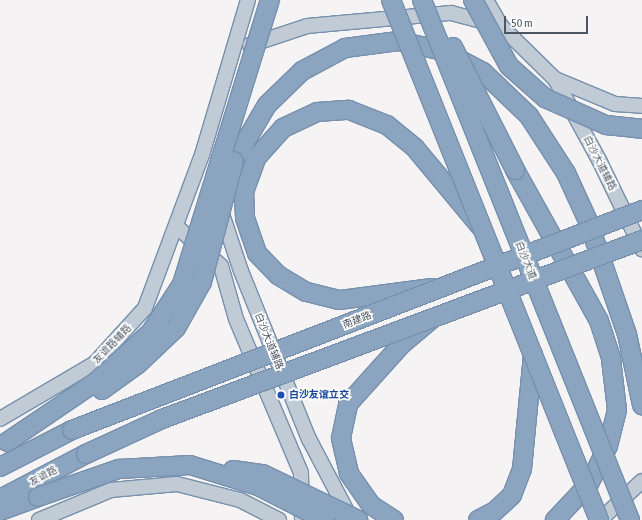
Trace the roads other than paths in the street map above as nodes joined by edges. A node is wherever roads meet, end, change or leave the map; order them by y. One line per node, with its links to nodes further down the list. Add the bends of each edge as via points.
1 (248, 0): 9 (main road, 友谊路辅路)
2 (270, 0): 24 (highway, bridge, via 182,284 152,332 103,376)
3 (392, 0): 16 (highway, bridge)
4 (422, 0): 40 (highway, 白沙大道, bridge)
5 (428, 0): 38 (highway, bridge, via 515,170 599,321 611,359 617,410 608,446 589,484)
6 (473, 0): 12 (highway, bridge, via 509,66 545,98 606,125)
7 (486, 0): 8 (main road)
8 (501, 26): 9 (main road, via 451,13 366,19 307,26); 10 (main road)
9 (233, 52): 13 (main road, 友谊路辅路)
10 (555, 79): 11 (main road, via 615,104); 18 (main road, 白沙大道辅路, via 600,162)
11 (642, 106)
12 (642, 128)
13 (202, 155): 15 (main road, 友谊路辅路); 34 (main road, 白沙大道辅路, via 241,271 309,439)
14 (642, 210): 19 (highway, 南建路, bridge)
15 (176, 226): 23 (main road, 友谊路辅路, via 145,308 95,363); 32 (main road, via 221,266 236,319 301,473)
16 (483, 230): 19 (highway, bridge, via 415,148 387,125 349,110 317,112 283,128 257,157 244,192 245,218 257,253 278,274 306,292 339,300); 21 (highway, bridge)
17 (642, 240): 20 (highway, bridge)
18 (642, 249)
19 (443, 287): 26 (highway, 南建路, bridge, via 72,430)
20 (433, 318): 28 (highway, 友谊路, bridge, via 162,419 86,454); 36 (highway, via 402,344 348,404 341,438 349,473 371,505)
21 (533, 355): 37 (highway, via 522,469 512,495 495,511); 39 (highway, bridge)
22 (642, 405): 24 (highway, bridge, via 624,327 588,221 566,173 529,116 483,72 443,51 399,41 345,48 302,71 267,105 234,161 202,282 176,328 138,364 92,397)
23 (0, 419)
24 (3, 444)
25 (190, 465): 29 (highway, bridge, via 119,469); 33 (highway, bridge, via 258,486); 35 (highway, bridge, via 263,474)
26 (0, 467)
27 (642, 480): 39 (main road)
28 (0, 499)
29 (0, 511)
30 (39, 520): 31 (main road, via 111,490 177,484 240,500)
31 (279, 520)
32 (302, 520)
33 (325, 520)
34 (351, 520)
35 (358, 520)
36 (394, 520)
37 (478, 520)
38 (555, 520)
39 (600, 520)
40 (630, 520)

